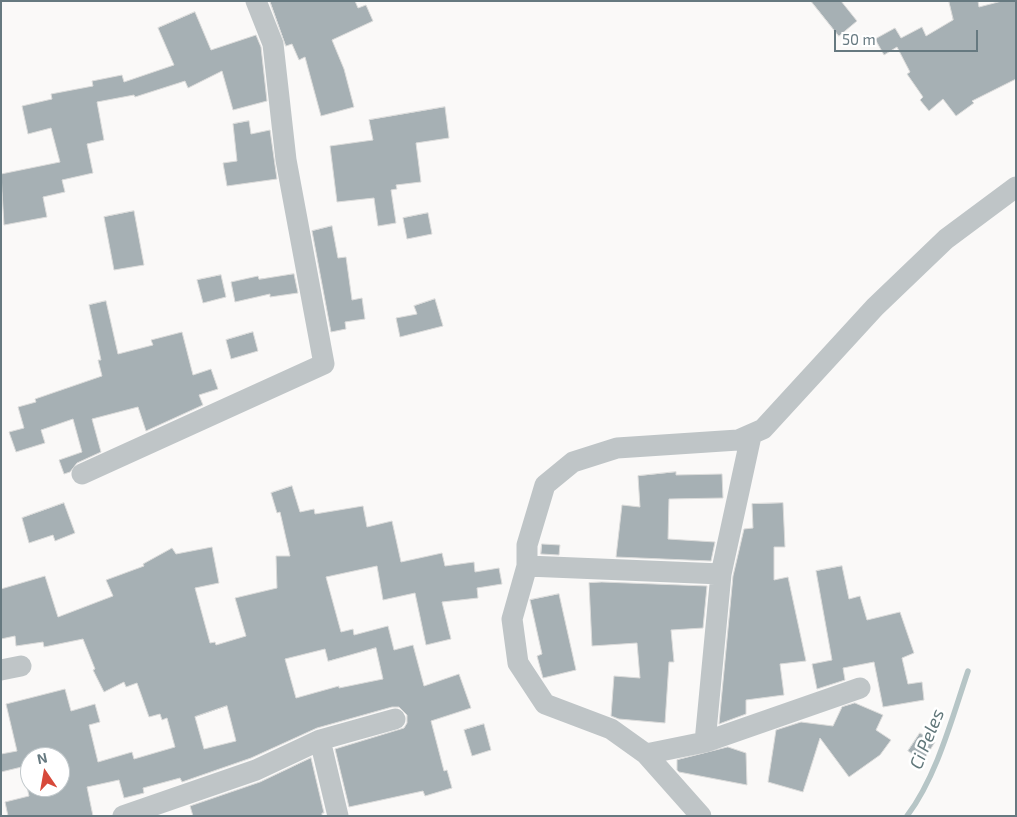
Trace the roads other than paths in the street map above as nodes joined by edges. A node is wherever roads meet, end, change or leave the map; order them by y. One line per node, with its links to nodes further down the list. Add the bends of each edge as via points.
1 (256, 1): 4 (street, via 274,44 286,160 324,364)
2 (1016, 187): 3 (street, via 946,239 875,307 763,429)
3 (751, 436): 5 (street, via 738,440 616,448 573,462 545,485 527,545); 6 (street)
4 (82, 474)
5 (527, 566): 6 (street); 11 (street, via 512,619 518,663 545,704 611,729)
6 (721, 574): 10 (street)
7 (860, 688): 10 (street)
8 (395, 719): 9 (street)
9 (320, 740): 12 (street, via 256,770); 13 (street)
10 (705, 742): 11 (street)
11 (646, 754): 14 (street)
12 (123, 816)
13 (338, 816)
14 (701, 816)

